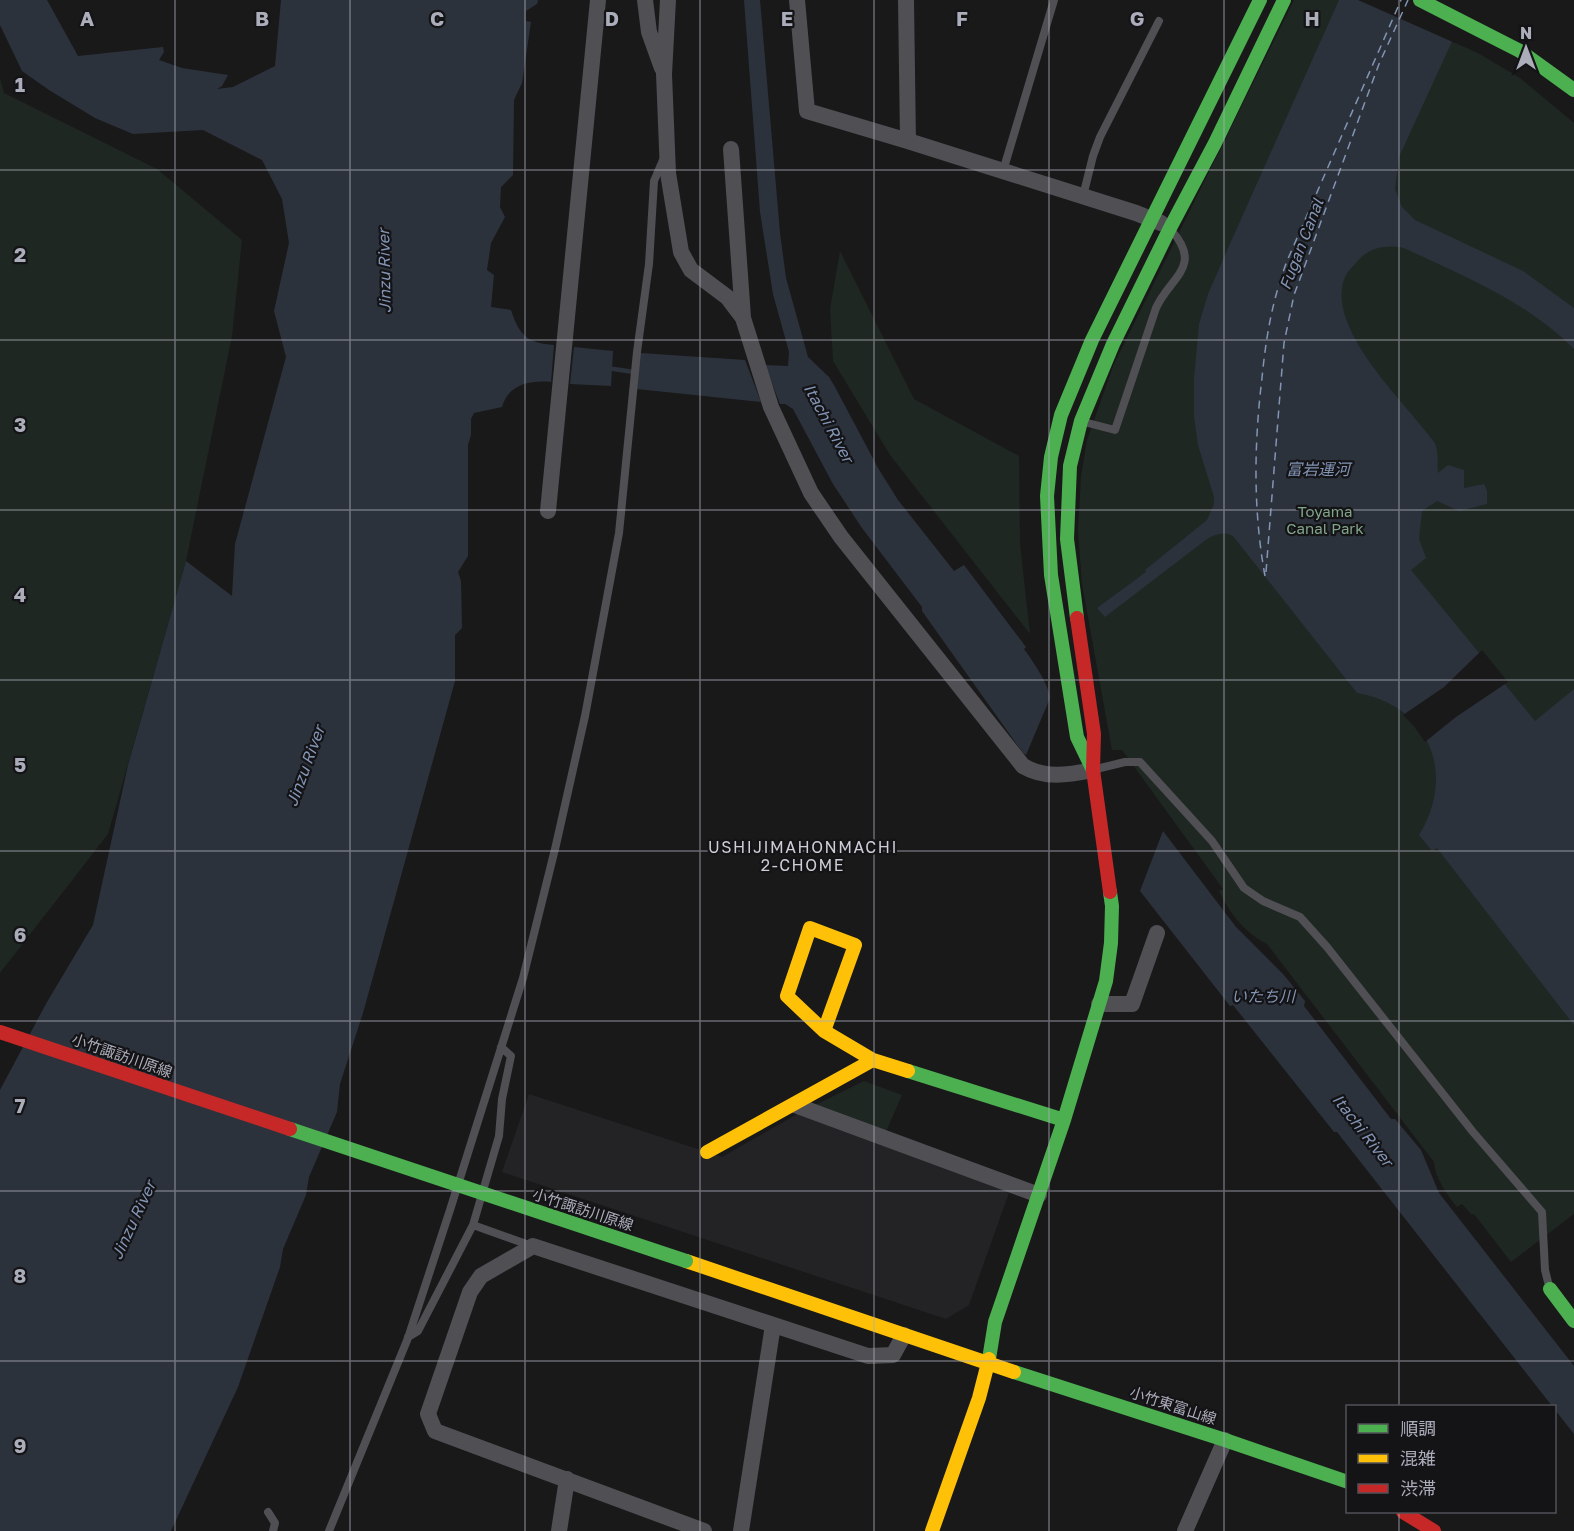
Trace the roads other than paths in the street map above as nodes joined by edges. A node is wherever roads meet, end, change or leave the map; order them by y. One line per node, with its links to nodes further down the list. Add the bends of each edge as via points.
1 (598, 0): 22 (street)
2 (645, 0): 11 (street, via 649,32)
3 (668, 0): 11 (street)
4 (797, 0): 13 (street, via 807,111)
5 (906, 0): 13 (street)
6 (1054, 0): 16 (lane)
7 (1260, 0): 18 (street)
8 (1284, 0): 19 (street)
9 (1420, 0): 12 (street, via 1489,32 1539,62)
10 (1159, 21): 17 (lane, via 1100,137)
11 (664, 74): 15 (street)
12 (1574, 90)
13 (908, 141): 16 (street)
14 (731, 149): 20 (street)
15 (668, 152): 20 (street, via 681,252 691,270 727,297); 28 (lane, via 654,181 649,264 619,533 585,716 528,958)
16 (1003, 171): 17 (street)
17 (1083, 196): 18 (street)
18 (1153, 219): 19 (street); 23 (street, via 1092,340 1062,415 1051,457 1047,496 1051,575 1077,737)
19 (1170, 228): 21 (street, via 1113,344); 21 (lane, via 1180,240 1186,258 1184,267 1160,298 1115,430)
20 (743, 318): 23 (street, via 771,407 811,493 841,537 1023,766 1061,776)
21 (1081, 421): 23 (street, via 1070,466 1067,539 1094,734)
22 (548, 511)
23 (1093, 775): 25 (street, via 1112,906 1106,981); 36 (lane, via 1125,762 1140,762 1212,841 1244,888 1300,917 1327,947 1473,1132 1542,1212 1545,1270)
24 (1156, 933): 25 (street, via 1132,1004)
25 (1099, 1004): 31 (street)
26 (824, 1031): 26 (street, via 787,996 810,928 855,945); 29 (street)
27 (0, 1032): 39 (street, 小竹諏訪川原線, bridge)
28 (501, 1047): 34 (lane, via 511,1056 499,1137); 40 (lane)
29 (873, 1060): 30 (street); 31 (street)
30 (795, 1105): 32 (street); 33 (street)
31 (1064, 1120): 33 (street)
32 (707, 1152)
33 (1039, 1195): 41 (street, via 993,1328)
34 (473, 1225): 35 (lane); 40 (lane, via 418,1331)
35 (533, 1246): 38 (street); 43 (street, via 481,1276 470,1292 428,1414 435,1431)
36 (1550, 1289): 37 (street)
37 (1574, 1321)
38 (773, 1325): 39 (street, via 868,1356 893,1355); 51 (street)
39 (904, 1335): 41 (street, 小竹諏訪川原線)
40 (408, 1338): 48 (lane)
41 (988, 1364): 42 (street, 小竹東富山線); 52 (street)
42 (1225, 1440): 44 (street, 小竹東富山線); 53 (street)
43 (567, 1479): 49 (street); 50 (street)
44 (1346, 1482)
45 (268, 1512): 47 (lane, via 275,1523)
46 (1405, 1513): 54 (street)
47 (273, 1531)
48 (329, 1531)
49 (559, 1531)
50 (704, 1531)
51 (741, 1531)
52 (932, 1531)
53 (1185, 1531)
54 (1434, 1531)

